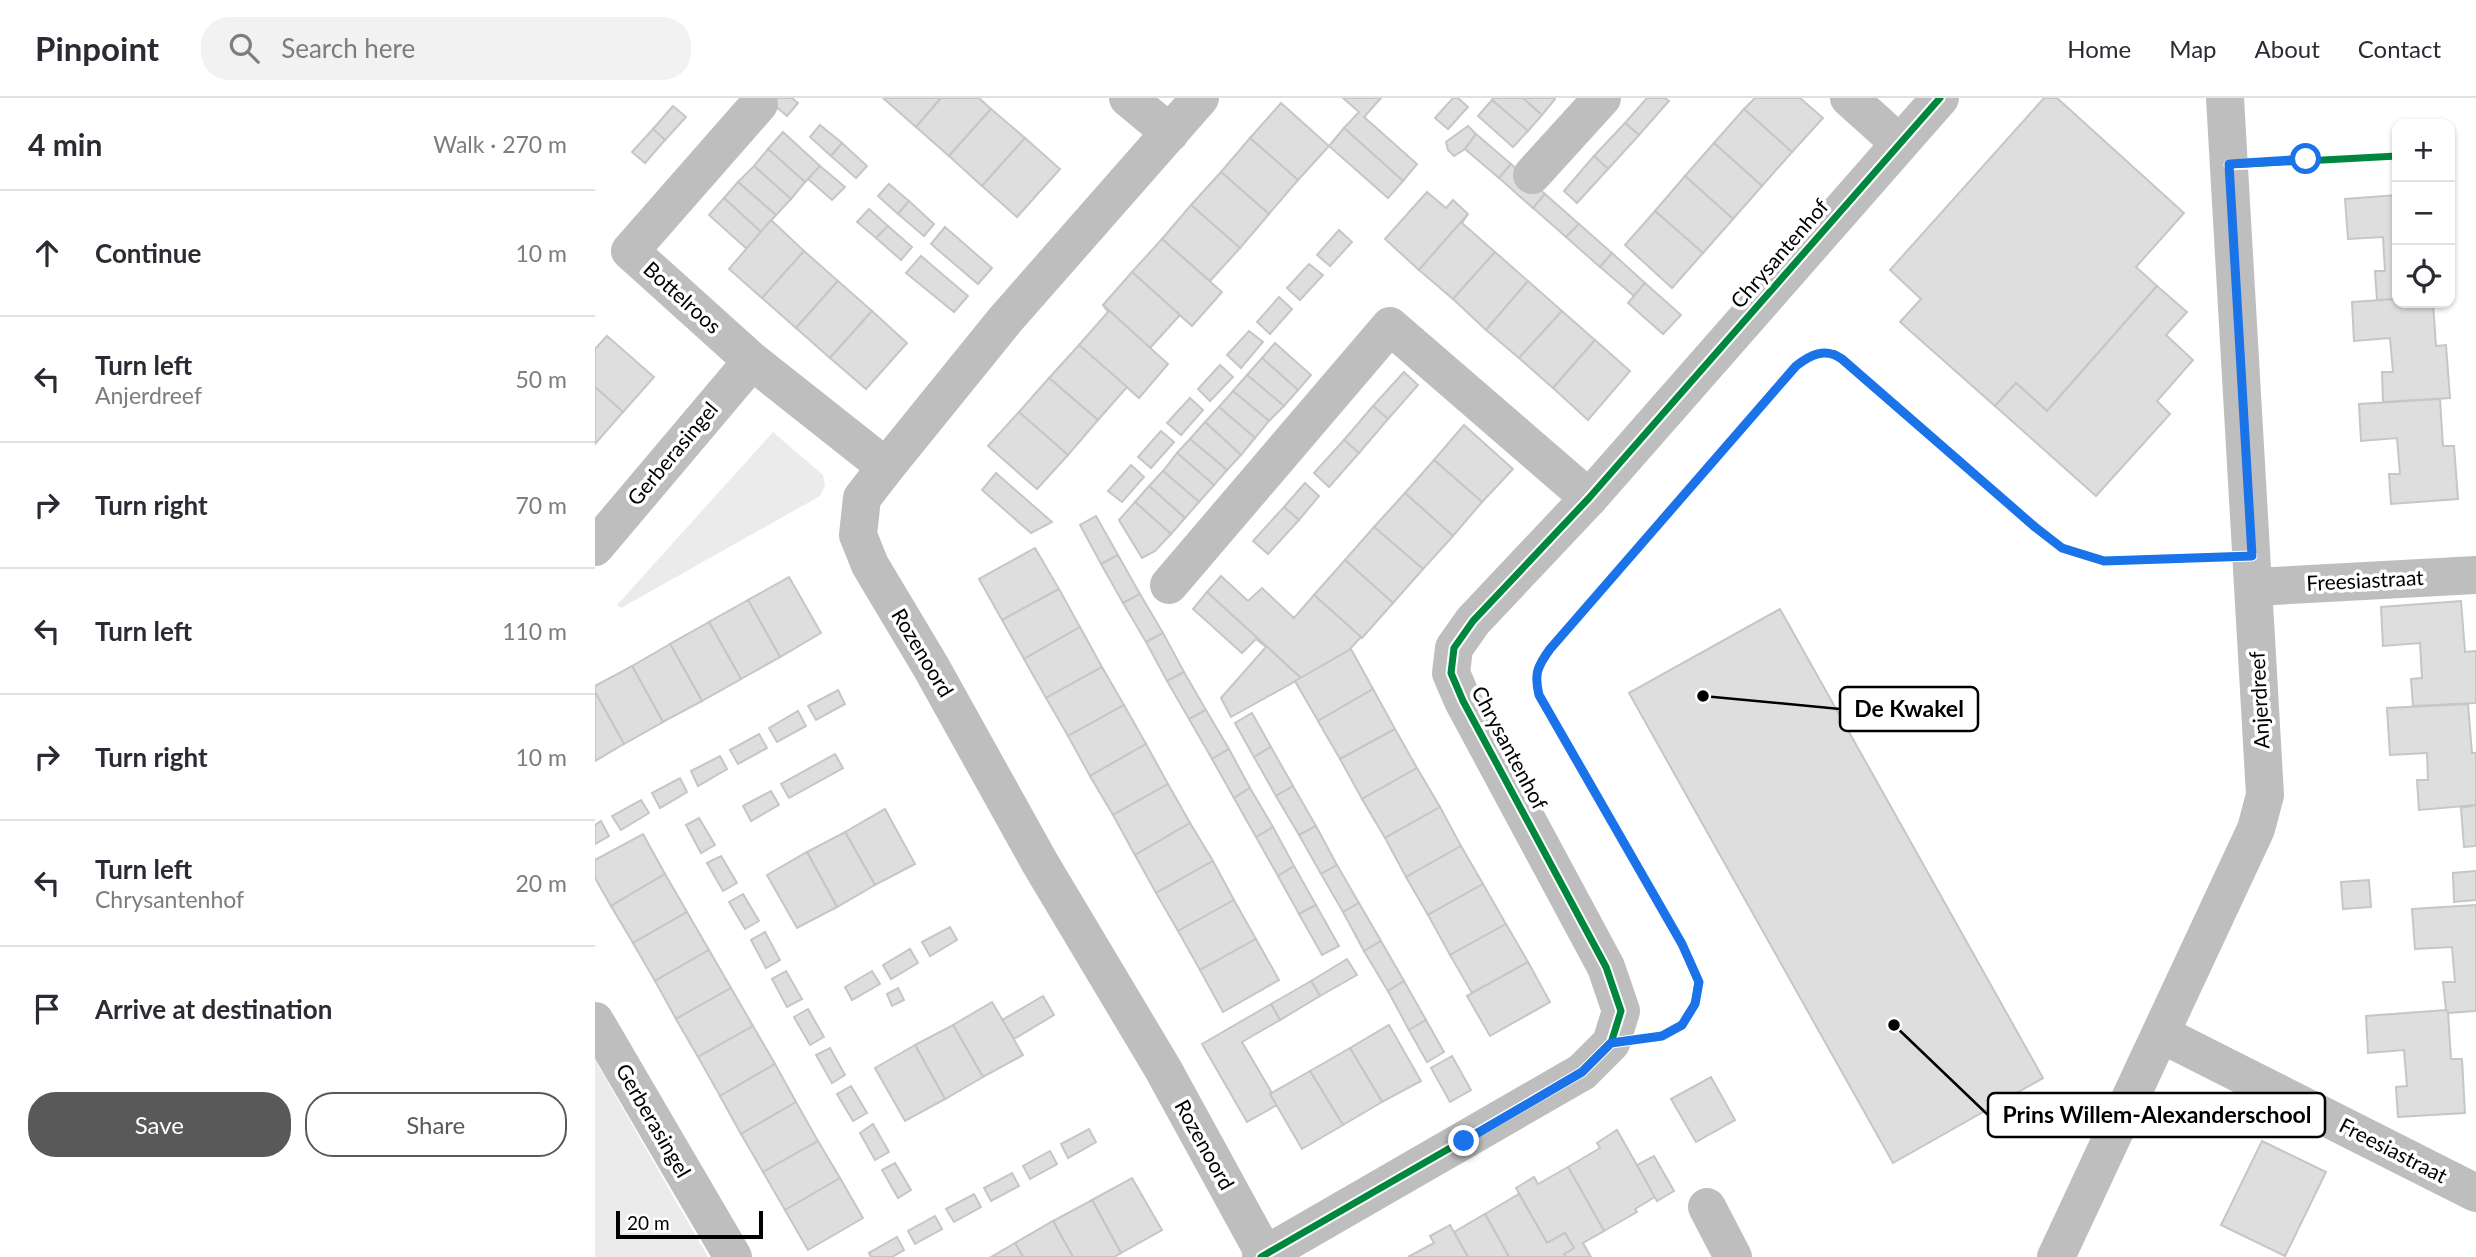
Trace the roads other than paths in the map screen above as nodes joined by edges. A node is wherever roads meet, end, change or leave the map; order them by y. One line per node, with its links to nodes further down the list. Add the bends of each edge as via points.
1 (1128, 98): 8 (street)
2 (1200, 98): 8 (street, Rozenoord)
3 (1602, 98): 10 (street)
4 (1849, 98): 9 (street)
5 (1940, 98): 9 (street, Chrysantenhof)
6 (2225, 98): 17 (street, Anjerdreef)
7 (759, 104): 11 (street, Bottelroos, via 630,251)
8 (1170, 133): 12 (street, Rozenoord, via 1005,320)
9 (1899, 143): 13 (street, Chrysantenhof)
10 (1532, 175)
11 (752, 361): 12 (street, Bottelroos); 14 (street, Gerberasingel)
12 (886, 467): 22 (street, Rozenoord, via 862,498 858,535 870,565 1163,1069)
13 (1588, 498): 16 (street, via 1391,326); 22 (street, Chrysantenhof, via 1473,621 1454,648 1451,673 1605,967 1622,1011 1611,1043 1582,1072)
14 (595, 547)
15 (2476, 575): 17 (street, Freesiastraat)
16 (1169, 585)
17 (2254, 587): 19 (street, Anjerdreef, via 2265,795 2256,828)
18 (595, 1021): 23 (street, Gerberasingel)
19 (2161, 1034): 20 (street, Freesiastraat); 25 (street, Anjerdreef)
20 (2476, 1193)
21 (1707, 1207): 24 (street)
22 (1264, 1256)
23 (733, 1257)
24 (1733, 1257)
25 (2056, 1257)

